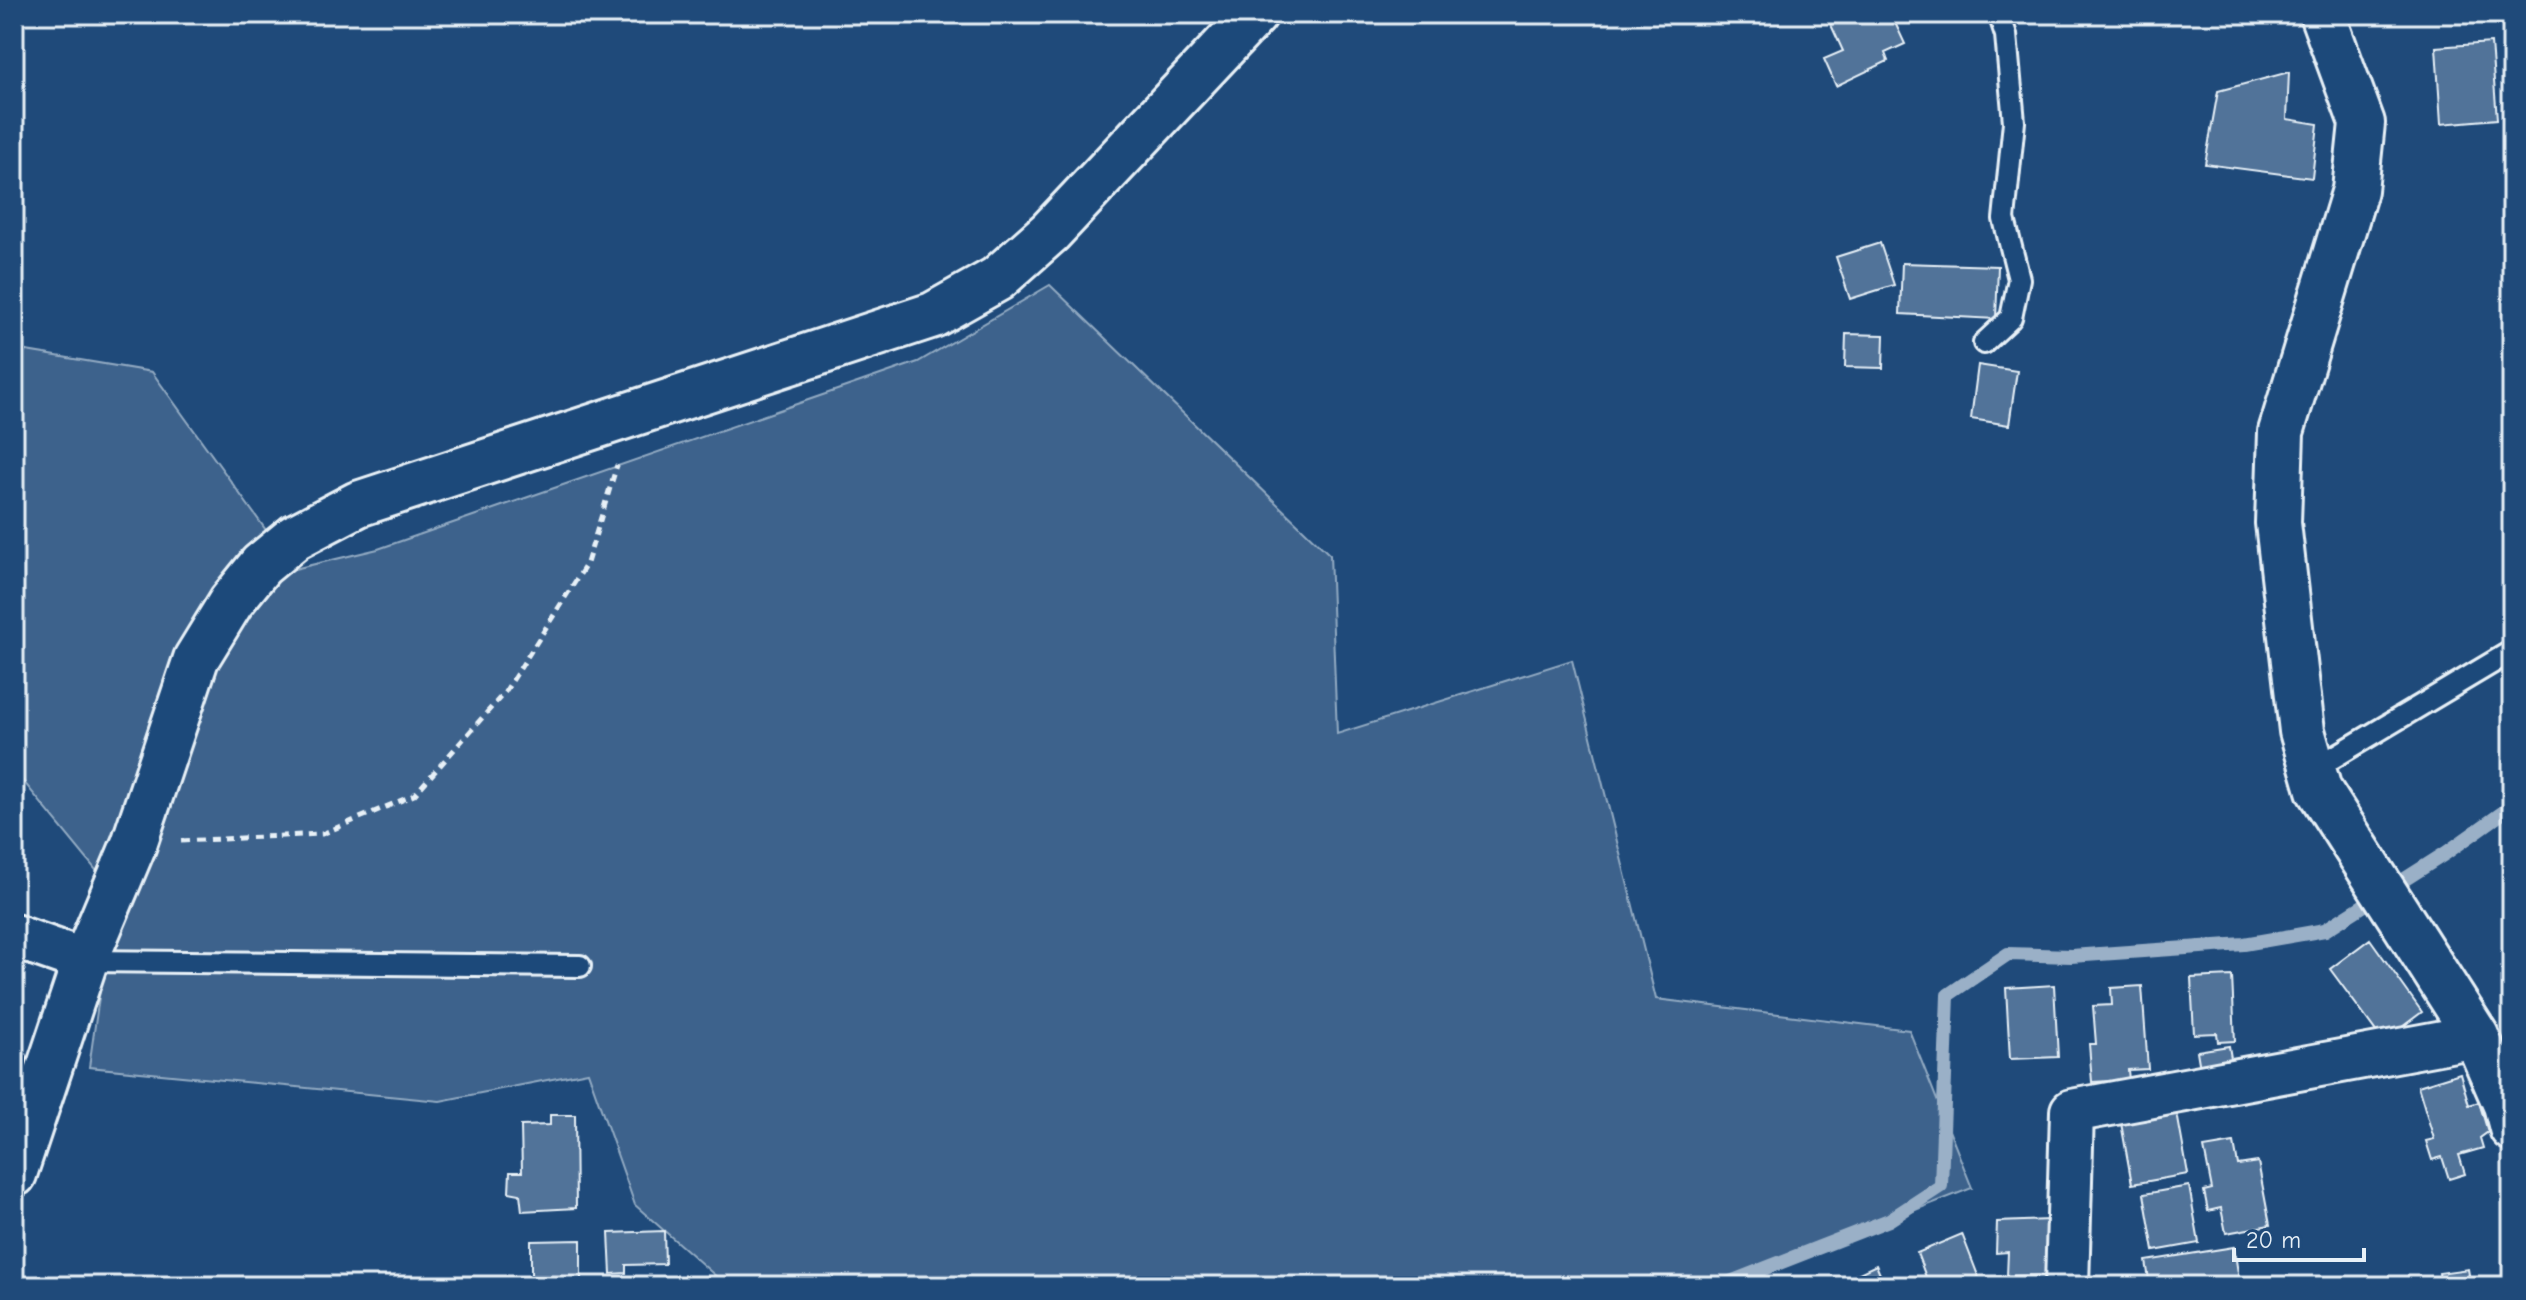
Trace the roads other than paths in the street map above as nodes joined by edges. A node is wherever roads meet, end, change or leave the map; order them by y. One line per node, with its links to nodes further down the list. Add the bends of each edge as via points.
1 (1255, 14): 8 (street, via 1050,232 997,279 933,315 358,504 295,537 261,565 196,659 134,844)
2 (1999, 14): 4 (lane, via 2006,35 2014,122 2004,219 2019,279 2011,318)
3 (2322, 14): 6 (street, via 2362,123 2355,190 2281,432 2278,523 2302,731)
4 (1984, 343)
5 (2512, 651): 6 (lane)
6 (2314, 769): 10 (street, via 2319,790)
7 (14, 936): 8 (street)
8 (85, 961): 9 (lane); 12 (street)
9 (580, 966)
10 (2476, 1036): 11 (street); 13 (street, via 2072,1111)
11 (2511, 1118)
12 (14, 1174)
13 (2067, 1286)

